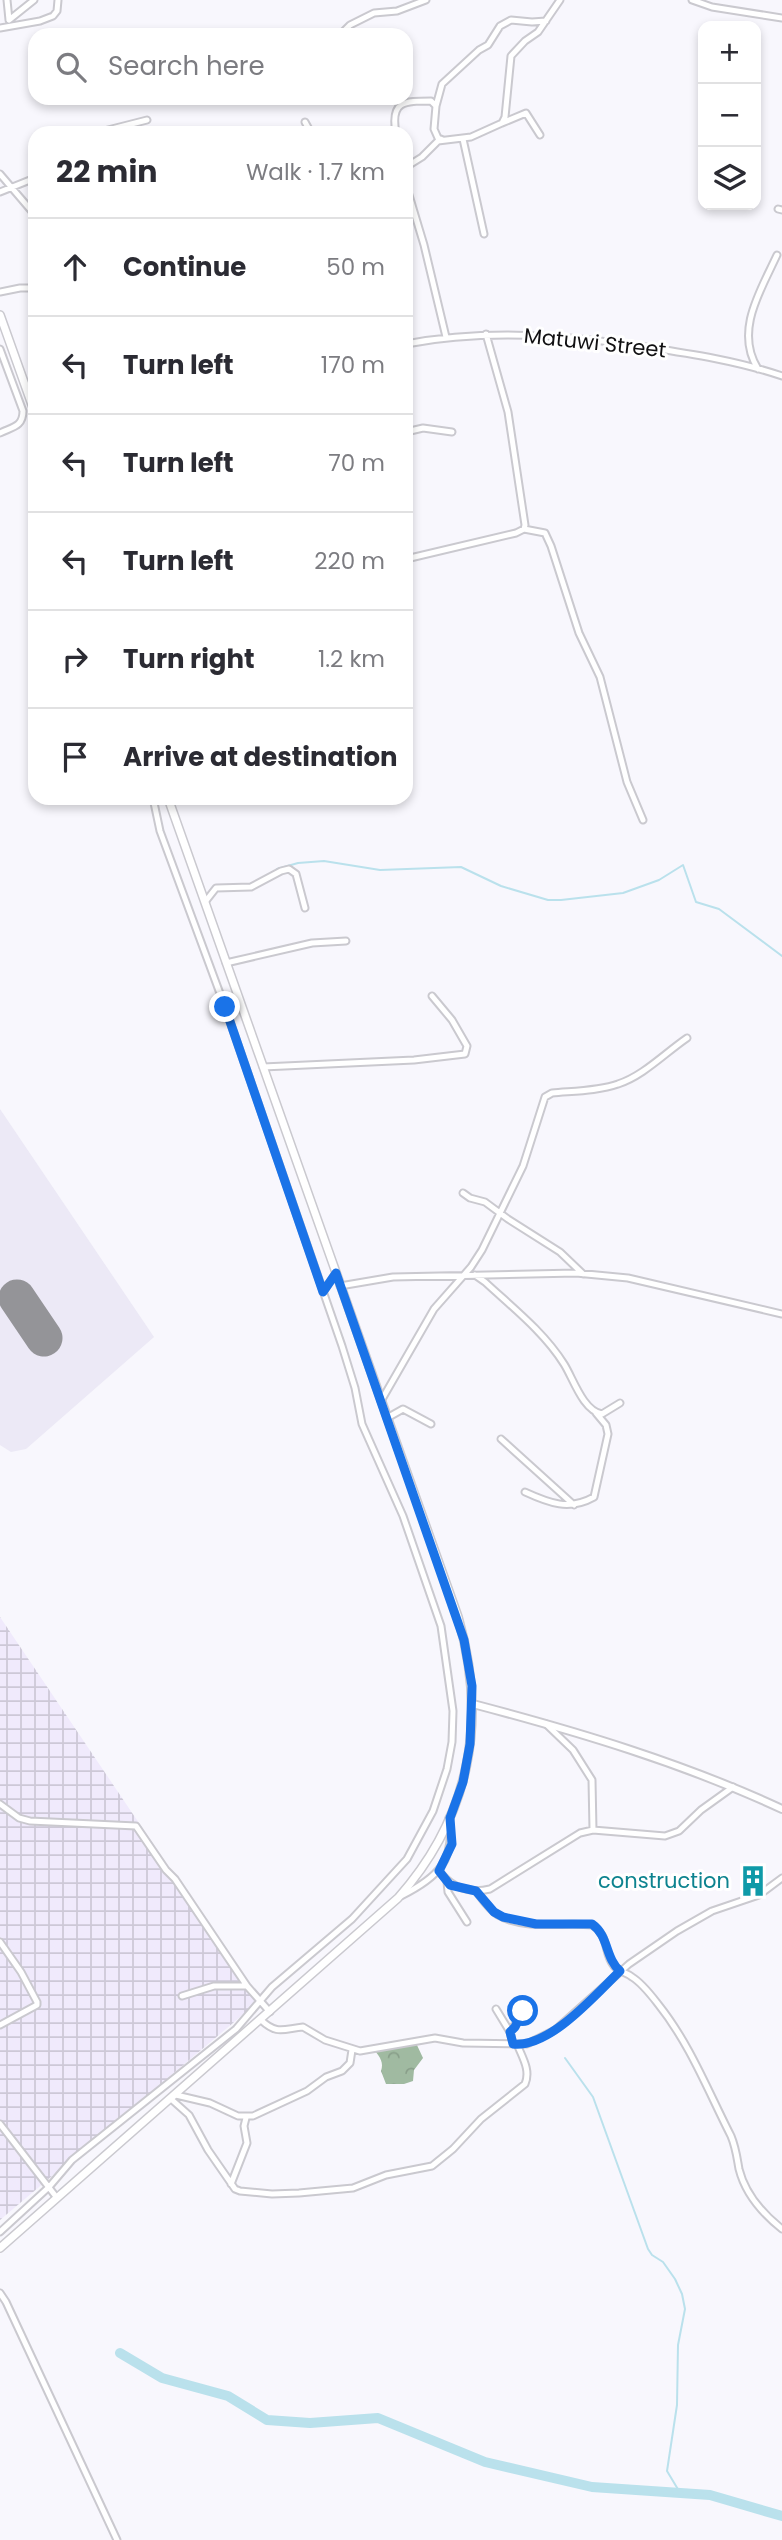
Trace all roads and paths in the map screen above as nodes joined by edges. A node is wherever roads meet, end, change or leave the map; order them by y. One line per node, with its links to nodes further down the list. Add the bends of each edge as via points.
1 (7, 0): 9 (street)
2 (34, 0): 9 (street)
3 (58, 0): 9 (street, via 53,16)
4 (426, 0): 11 (street, via 397,11 374,13)
5 (560, 0): 8 (street)
6 (692, 0): 7 (street)
7 (782, 18)
8 (546, 21): 14 (street, via 511,20 500,26 488,45 442,84); 17 (street, via 511,56)
9 (9, 23): 10 (street)
10 (0, 28)
11 (347, 28)
12 (413, 101): 14 (street, via 431,100)
13 (403, 105): 20 (street, via 393,114)
14 (436, 106): 23 (street, via 435,133)
15 (147, 120): 18 (street)
16 (304, 122): 19 (street)
17 (502, 124): 21 (street, via 526,113); 22 (street)
18 (120, 126)
19 (307, 126)
20 (395, 126)
21 (540, 135)
22 (463, 139): 23 (street); 31 (street)
23 (443, 140): 24 (street)
24 (413, 162)
25 (0, 174): 27 (street)
26 (28, 181): 27 (street)
27 (11, 188): 28 (street); 29 (street)
28 (0, 192)
29 (28, 207)
30 (413, 208): 37 (street)
31 (484, 233)
32 (777, 255): 40 (street, via 748,329 750,352)
33 (28, 288): 34 (street)
34 (0, 292)
35 (0, 315): 42 (main road)
36 (486, 334): 37 (street, Matuwi Street); 40 (street, Matuwi Street, via 611,342); 46 (street, via 513,439)
37 (446, 337): 38 (street, Matuwi Street)
38 (413, 343)
39 (0, 349): 45 (street, via 23,411 18,426)
40 (758, 369): 41 (street, Matuwi Street)
41 (782, 376)
42 (28, 388)
43 (413, 430): 44 (street)
44 (452, 432)
45 (0, 433)
46 (524, 529): 47 (street); 50 (street, via 545,533 551,546 579,633 600,677 627,782)
47 (413, 557)
48 (154, 805): 65 (street)
49 (170, 805): 51 (main road)
50 (643, 820)
51 (205, 902): 52 (street, via 216,888 251,887 289,869 296,874); 54 (main road)
52 (305, 908)
53 (346, 941): 54 (street, via 312,943)
54 (226, 962): 57 (main road)
55 (432, 996): 57 (street, via 460,1031 467,1046 465,1054)
56 (687, 1038): 59 (street, via 623,1082 547,1095 523,1166)
57 (263, 1067): 60 (main road)
58 (463, 1193): 59 (street)
59 (499, 1211): 61 (street); 62 (street, via 482,1250)
60 (336, 1273): 64 (main road); 65 (street)
61 (583, 1274): 63 (street); 66 (street, via 628,1278)
62 (463, 1275): 63 (street); 64 (street); 67 (street, via 434,1309)
63 (475, 1276): 69 (street, via 550,1345)
64 (340, 1286): 67 (main road)
65 (323, 1292): 92 (street, via 362,1424 403,1516 441,1626 453,1711 452,1742 433,1811 407,1859 352,1919)
66 (782, 1314)
67 (381, 1401): 70 (main road)
68 (620, 1403): 69 (street)
69 (596, 1413): 74 (street, via 608,1434 594,1497)
70 (387, 1418): 71 (street, via 403,1409); 75 (main road, via 458,1617 471,1671)
71 (431, 1424)
72 (501, 1439): 74 (street)
73 (525, 1492): 74 (street, via 558,1506)
74 (574, 1505)
75 (473, 1704): 76 (street); 80 (main road, via 467,1762)
76 (543, 1722): 77 (street); 81 (street, via 573,1750 592,1780)
77 (733, 1787): 79 (street); 81 (street, via 670,1835)
78 (0, 1804): 90 (street, via 30,1821 136,1826)
79 (782, 1809)
80 (450, 1818): 82 (street, via 452,1844); 86 (main road, via 430,1857)
81 (593, 1830): 85 (street, via 573,1836 500,1885)
82 (439, 1871): 84 (street); 86 (street)
83 (782, 1878): 89 (street, via 759,1895 693,1921)
84 (447, 1882): 85 (street); 87 (street, via 448,1892)
85 (476, 1891): 89 (street, via 503,1917 536,1924 592,1924 601,1932 611,1961)
86 (398, 1898): 95 (main road)
87 (467, 1922)
88 (0, 1942): 97 (street, via 37,2005)
89 (620, 1971): 99 (street, via 550,2034); 107 (street, via 632,1976 649,1994 687,2046 734,2143 744,2183)
90 (247, 1986): 91 (street, via 214,1986); 92 (street)
91 (182, 1996)
92 (259, 2001): 95 (street); 105 (street, via 236,2029 72,2160)
93 (528, 2005): 98 (street)
94 (496, 2009): 98 (street)
95 (270, 2012): 96 (main road)
96 (261, 2020): 100 (street, via 273,2030 303,2027); 101 (main road)
97 (0, 2025)
98 (510, 2032): 99 (street)
99 (515, 2044): 100 (street, via 435,2038 370,2051); 104 (street, via 527,2067 525,2084 432,2166 386,2175 353,2188 272,2194 240,2191)
100 (352, 2050): 102 (street, via 350,2063 342,2071)
101 (173, 2097): 102 (street, via 211,2103); 104 (street); 106 (main road)
102 (246, 2118): 104 (street, via 247,2143)
103 (0, 2124): 105 (street)
104 (231, 2185)
105 (49, 2187): 106 (street); 108 (street)
106 (57, 2198): 109 (main road)
107 (782, 2229)
108 (0, 2232)
109 (1, 2249)
110 (0, 2294): 111 (street)
111 (117, 2540)

